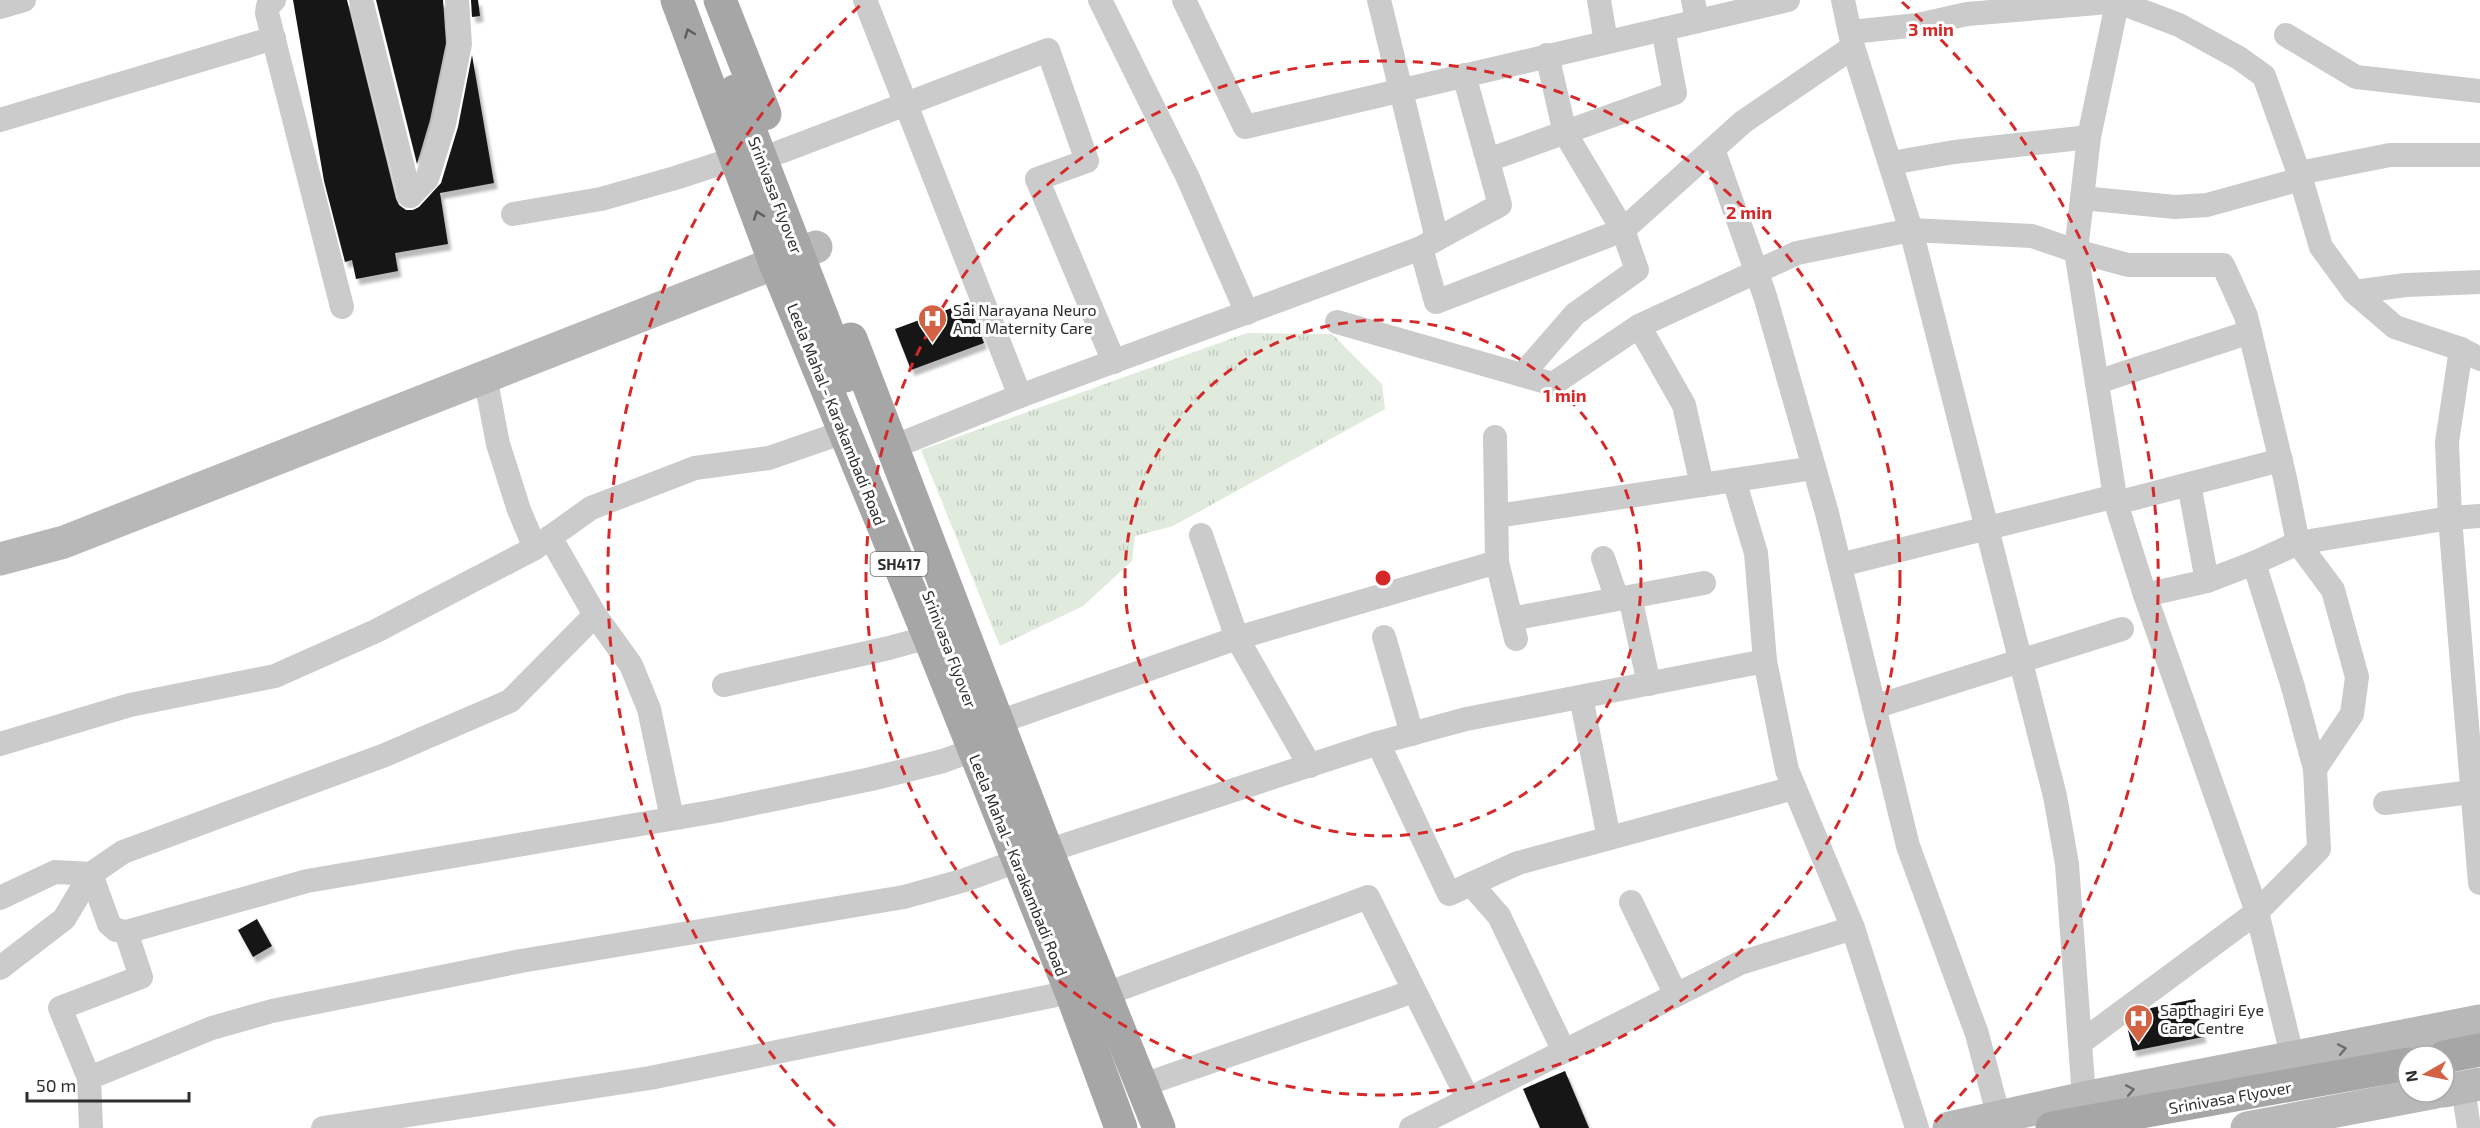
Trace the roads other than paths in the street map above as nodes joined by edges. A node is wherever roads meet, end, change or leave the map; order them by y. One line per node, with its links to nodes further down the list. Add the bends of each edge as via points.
1 (24, 0): 16 (street)
2 (274, 0): 20 (street, via 267,13)
3 (361, 0): 4 (street, via 410,196 427,179 444,124 460,44)
4 (457, 0)
5 (676, 0): 34 (main road, Leela Mahal - Karakambadi Road / SH417, one-way to 5)
6 (700, 0): 139 (main road, Srinivasa Flyover, via 984,735)
7 (720, 0): 32 (main road, Leela Mahal - Karakambadi Road / SH417)
8 (865, 0): 27 (street)
9 (1100, 0): 50 (street, via 1188,178)
10 (1184, 0): 25 (street, via 1245,127)
11 (1379, 0): 25 (street)
12 (1599, 0): 22 (street)
13 (1788, 0): 17 (street)
14 (1843, 0): 21 (street)
15 (2114, 6): 21 (street, via 2109,2 1967,14); 30 (street); 37 (street, via 2129,6 2179,25 2264,76)
16 (0, 7)
17 (1695, 10): 18 (street)
18 (1663, 29): 22 (street); 29 (street, via 1674,93)
19 (2286, 35): 26 (street, via 2356,77)
20 (274, 38): 28 (street); 49 (street)
21 (1852, 40): 31 (street); 36 (street)
22 (1606, 42): 23 (street)
23 (1547, 55): 24 (street); 29 (street)
24 (1464, 75): 25 (street); 35 (street)
25 (1401, 91): 42 (street)
26 (2480, 91)
27 (906, 105): 32 (street); 55 (street, via 1048,50 1087,161 1037,179); 59 (street)
28 (0, 120)
29 (1565, 133): 35 (street); 40 (street)
30 (2089, 137): 36 (street); 38 (street)
31 (1713, 149): 40 (street); 46 (street)
32 (780, 152): 43 (main road, Leela Mahal - Karakambadi Road / SH417)
33 (2480, 155): 37 (street, via 2390,155)
34 (737, 158): 39 (street, via 601,199); 45 (main road, Leela Mahal - Karakambadi Road / SH417, one-way to 34)
35 (1488, 160): 42 (street, via 1500,205)
36 (1890, 163): 41 (street)
37 (2300, 176): 38 (street, via 2207,205 2175,207); 48 (street, via 2321,247)
38 (2082, 198): 44 (street)
39 (513, 214)
40 (1623, 230): 42 (street, via 1436,302); 56 (street, via 1637,270 1575,314)
41 (1911, 230): 44 (street, via 2032,236); 46 (street, via 1797,253); 72 (street)
42 (1429, 244): 50 (street)
43 (816, 247): 45 (street); 62 (main road, Leela Mahal - Karakambadi Road / SH417)
44 (2076, 251): 53 (street, via 2128,265 2223,265); 58 (street)
45 (775, 263): 57 (street); 60 (main road, Leela Mahal - Karakambadi Road / SH417)
46 (1756, 272): 52 (street); 64 (street)
47 (2480, 282): 48 (street)
48 (2354, 292): 54 (street, via 2395,327)
49 (342, 307)
50 (1247, 313): 55 (street)
51 (1337, 322): 56 (street)
52 (1639, 326): 56 (street, via 1553,384); 67 (street, via 1684,405)
53 (2250, 332): 58 (street); 63 (street)
54 (2471, 354): 71 (street, via 2448,442)
55 (1114, 362): 59 (street)
56 (1522, 375)
57 (484, 376): 74 (street, via 498,444 519,510); 76 (street, via 64,542)
58 (2097, 382): 68 (street)
59 (1020, 396): 62 (street)
60 (844, 432): 74 (street, via 769,458 695,468 591,508); 87 (main road, Leela Mahal - Karakambadi Road / SH417)
61 (1495, 437): 69 (street)
62 (893, 447): 96 (main road, Leela Mahal - Karakambadi Road / SH417)
63 (2281, 460): 66 (street); 75 (street)
64 (1814, 468): 65 (street); 80 (street)
65 (1734, 480): 67 (street); 90 (street, via 1756,553)
66 (2188, 484): 68 (street); 81 (street)
67 (1702, 485): 69 (street)
68 (2116, 499): 72 (street); 83 (street)
69 (1497, 516): 78 (street)
70 (2480, 516): 71 (street)
71 (2450, 518): 75 (street); 104 (street)
72 (1986, 529): 80 (street); 91 (street)
73 (1201, 535): 89 (street)
74 (543, 543): 85 (street); 99 (street, via 376,631 275,676 130,705)
75 (2298, 543): 79 (street); 102 (street, via 2333,590 2356,677 2352,714)
76 (0, 558)
77 (1603, 558): 84 (street)
78 (1497, 562): 84 (street, via 1514,629); 89 (street)
79 (2254, 563): 81 (street); 102 (street)
80 (1840, 565): 95 (street)
81 (2207, 581): 83 (street)
82 (1704, 582): 84 (street)
83 (2145, 595): 114 (street)
84 (1624, 598): 92 (street)
85 (595, 615): 106 (street, via 631,665 649,709); 109 (street, via 510,701 385,755 123,852)
86 (2122, 629): 91 (street)
87 (929, 637): 93 (street); 100 (main road, Leela Mahal - Karakambadi Road / SH417)
88 (1384, 637): 97 (street)
89 (1237, 638): 96 (street); 101 (street)
90 (1765, 661): 92 (street); 103 (street)
91 (2020, 662): 95 (street); 123 (street, via 2055,796 2067,864)
92 (1649, 684): 94 (street)
93 (724, 685)
94 (1581, 697): 97 (street, via 1466,719); 107 (street)
95 (1874, 707): 135 (street, via 1908,846 1977,1034)
96 (999, 722): 108 (main road, Leela Mahal - Karakambadi Road / SH417)
97 (1412, 734): 98 (street)
98 (1378, 743): 101 (street); 110 (street, via 1449,894)
99 (0, 744)
100 (973, 750): 106 (street, via 871,779); 108 (main road, Leela Mahal - Karakambadi Road / SH417)
101 (1310, 766): 108 (street)
102 (2315, 769): 114 (street, via 2319,849)
103 (1794, 788): 107 (street); 115 (street)
104 (2476, 791): 105 (street); 111 (street)
105 (2385, 803)
106 (672, 818): 116 (street, via 307,881)
107 (1609, 838): 110 (street, via 1518,863)
108 (1032, 856): 119 (main road, Leela Mahal - Karakambadi Road / SH417); 120 (main road, Leela Mahal - Karakambadi Road / SH417); 129 (street, via 904,897 521,961 272,1011 212,1028)
109 (91, 874): 112 (street, via 55,872); 116 (street, via 109,924); 117 (street, via 64,919)
110 (1471, 884): 125 (street, via 1499,916)
111 (2480, 884)
112 (0, 898)
113 (1632, 902): 121 (street)
114 (2258, 912): 123 (street); 127 (street)
115 (1853, 928): 121 (street, via 1740,963); 143 (street)
116 (126, 932): 129 (street, via 141,977 60,1008)
117 (0, 968)
118 (1414, 990): 120 (street, via 1368,897); 131 (street); 134 (street)
119 (1071, 992): 139 (main road, Leela Mahal - Karakambadi Road / SH417); 141 (street, via 651,1078)
120 (1106, 994): 131 (main road, Leela Mahal - Karakambadi Road / SH417)
121 (1676, 995): 125 (street)
122 (2480, 1021): 127 (street, one-way to 122)
123 (2080, 1043): 133 (street)
124 (2480, 1050): 126 (main road)
125 (1564, 1051): 134 (street)
126 (2456, 1055)
127 (2293, 1059): 133 (street, one-way to 127)
128 (2396, 1066): 145 (main road, Srinivasa Flyover)
129 (89, 1078): 140 (street)
130 (2458, 1084): 136 (street); 148 (street)
131 (1143, 1085): 142 (main road, Leela Mahal - Karakambadi Road / SH417)
132 (2396, 1087): 146 (main road, Srinivasa Flyover)
133 (2084, 1098): 135 (street)
134 (1468, 1099): 137 (street)
135 (1999, 1118): 144 (street)
136 (2353, 1118): 138 (street)
137 (1426, 1125)
138 (2284, 1125): 147 (street)
139 (1124, 1127)
140 (91, 1128)
141 (323, 1128)
142 (1160, 1128)
143 (1917, 1128)
144 (1949, 1128)
145 (2052, 1128)
146 (2167, 1128)
147 (2247, 1128)
148 (2469, 1128)

